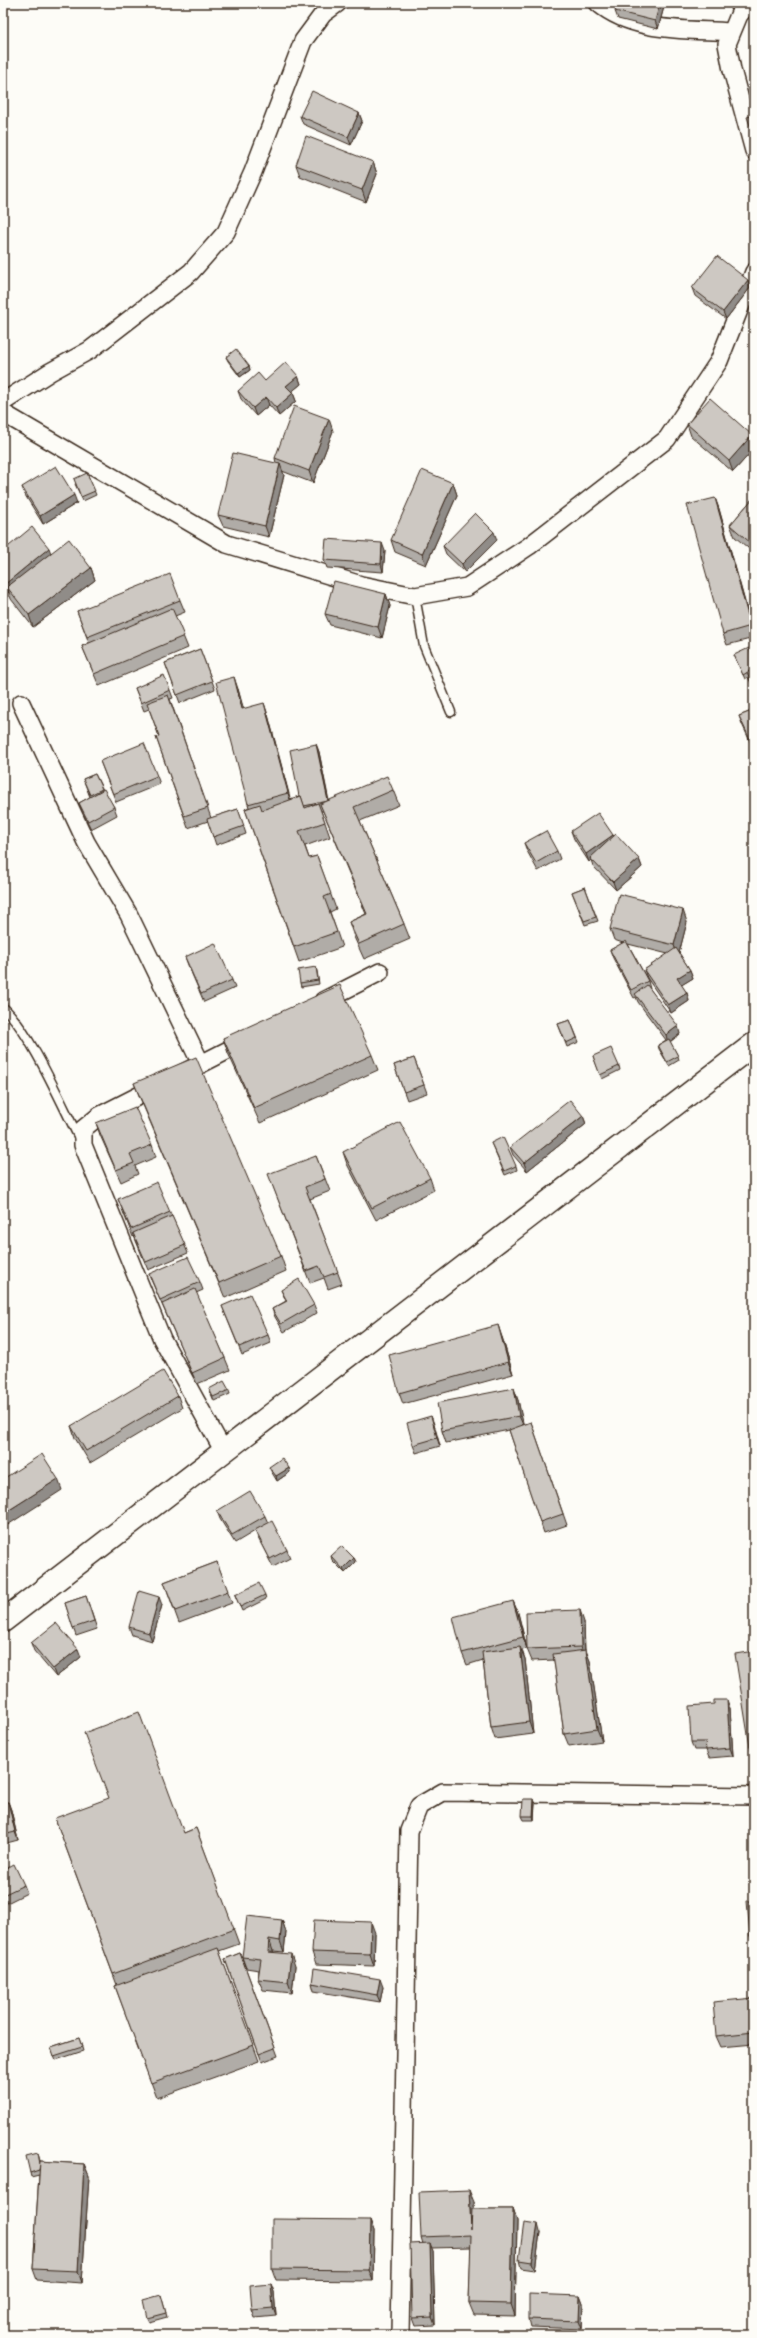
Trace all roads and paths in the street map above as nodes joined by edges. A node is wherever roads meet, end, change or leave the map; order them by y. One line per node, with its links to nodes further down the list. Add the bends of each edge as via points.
1 (338, 3): 7 (street, via 323,14 303,41 226,232 191,272 90,350)
2 (598, 3): 4 (street, via 632,22 660,28)
3 (749, 3): 4 (street)
4 (730, 32): 5 (street, via 727,44 732,70)
5 (754, 151)
6 (754, 272): 9 (street, via 720,361 667,439 529,546 467,587)
7 (3, 402)
8 (3, 413): 9 (street, via 227,544 361,585)
9 (415, 596): 11 (lane, via 424,646)
10 (21, 703): 17 (street, via 86,842 129,915)
11 (451, 712)
12 (380, 972): 14 (street)
13 (3, 1007): 18 (lane, via 10,1013 30,1045)
14 (311, 1007)
15 (263, 1032): 17 (street)
16 (754, 1044): 19 (main road)
17 (201, 1064): 18 (street, via 99,1116 83,1129)
18 (83, 1145): 19 (street, via 162,1339)
19 (224, 1452): 20 (main road)
20 (3, 1621)
21 (754, 1796): 22 (street, via 443,1792 419,1806 409,1830)
22 (400, 2335)

